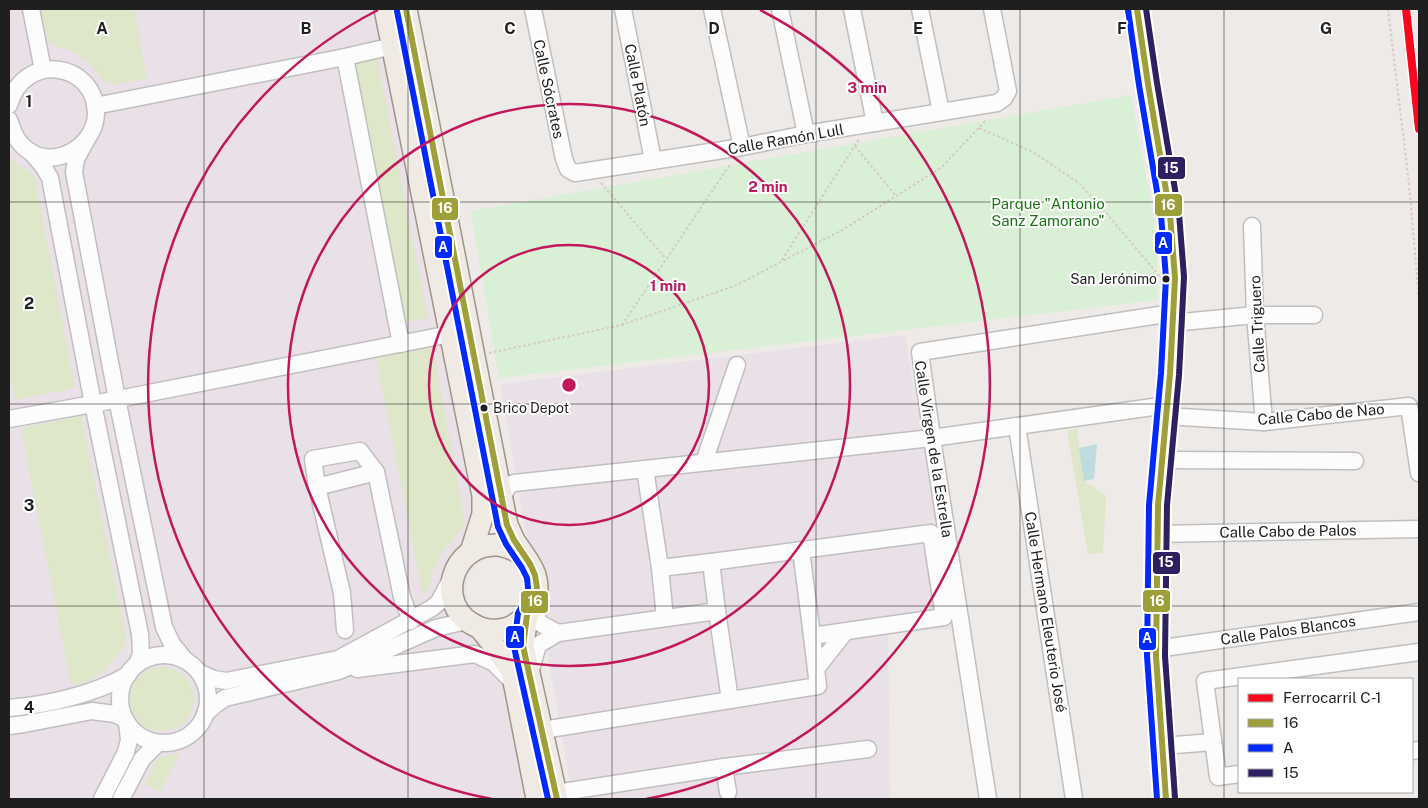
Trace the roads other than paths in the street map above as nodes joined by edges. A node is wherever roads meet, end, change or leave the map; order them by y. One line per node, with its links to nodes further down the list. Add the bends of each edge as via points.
1 (31, 9): 14 (street)
2 (386, 9): 12 (main road)
3 (406, 9): 47 (main road, via 496,467)
4 (532, 9): 25 (street, Calle Sócrates)
5 (623, 9): 24 (street, Calle Platón)
6 (716, 9): 22 (street)
7 (780, 9): 20 (street)
8 (852, 9): 19 (street)
9 (920, 9): 17 (street)
10 (992, 9): 17 (street, Calle Ramón Lull, via 1008,91 1001,100)
11 (1137, 9): 29 (street, via 1170,214 1175,278)
12 (393, 46): 13 (street); 30 (main road)
13 (345, 57): 16 (street); 31 (street)
14 (43, 70): 15 (street, via 21,82); 16 (street, via 62,70 73,74 90,91)
15 (9, 105)
16 (95, 106): 21 (street, via 94,126)
17 (941, 112): 19 (street, Calle Ramón Lull)
18 (9, 120): 23 (street, via 14,136)
19 (872, 124): 20 (street, Calle Ramón Lull)
20 (806, 134): 22 (street, Calle Ramón Lull)
21 (87, 139): 23 (street, via 66,155 41,156); 33 (street, via 76,159 74,172)
22 (742, 147): 24 (street, Calle Ramón Lull)
23 (32, 152): 34 (street, via 50,178)
24 (653, 160): 25 (street, Calle Ramón Lull, via 576,173)
25 (568, 169)
26 (1252, 226): 27 (street, Calle Triguero)
27 (1255, 315): 28 (street); 29 (street); 37 (street, Calle Triguero)
28 (1314, 315)
29 (1172, 318): 35 (street); 39 (street, Calle Virgen de la Estrella, via 920,352)
30 (450, 334): 31 (street); 51 (main road, via 483,496 483,514)
31 (401, 344): 33 (street)
32 (737, 365): 42 (street)
33 (117, 399): 34 (street); 68 (street, via 164,626 172,644)
34 (93, 404): 36 (street); 69 (street, via 140,634 140,654)
35 (1166, 410): 37 (street, Calle Cabo de Nao); 38 (street, Calle Cabo de Nao); 40 (street)
36 (9, 419)
37 (1264, 422): 45 (street, Calle Cabo de Nao, via 1410,406)
38 (1017, 426): 39 (street, Calle Cabo de Nao); 96 (street, Calle Hermano Eleuterio José)
39 (932, 438): 42 (street, Calle Cabo de Nao); 95 (street, Calle Virgen de la Estrella)
40 (1162, 460): 41 (street); 49 (street)
41 (1355, 461)
42 (704, 462): 43 (street, Calle Cabo de Nao)
43 (645, 469): 47 (street, Calle Cabo de Nao); 54 (street)
44 (376, 472): 46 (street); 46 (street, via 360,451 313,459); 60 (street, via 402,597)
45 (1419, 473)
46 (317, 487): 62 (street, via 342,593)
47 (506, 492): 52 (main road, via 507,525)
48 (1419, 529): 49 (street, Calle Cabo de Palos)
49 (1158, 534): 66 (street)
50 (801, 550): 53 (street); 63 (street, via 931,533 944,617); 65 (street)
51 (471, 552): 52 (main road, via 497,545); 55 (main road)
52 (523, 554): 56 (main road, via 535,576 537,588)
53 (712, 562): 54 (street); 57 (street)
54 (660, 568): 59 (street)
55 (455, 570): 60 (street, via 439,602); 61 (main road, via 452,585 454,602 459,612)
56 (531, 608): 61 (main road, via 514,626 498,631); 64 (street, via 538,622); 75 (main road)
57 (717, 611): 59 (street); 78 (street)
58 (1419, 612): 66 (street, Calle Palos Blancos)
59 (665, 618): 64 (street)
60 (411, 621): 73 (street, via 338,659 226,680)
61 (473, 624): 71 (street, via 436,628); 75 (main road, via 512,671)
62 (345, 630)
63 (845, 632): 65 (street); 70 (street)
64 (558, 633): 75 (street, via 538,645)
65 (812, 636): 70 (street)
66 (1156, 649): 86 (street)
67 (1419, 652): 72 (street)
68 (185, 660): 69 (street, via 165,655 152,657); 73 (street)
69 (133, 669): 79 (street, via 100,689); 81 (street, via 121,692 121,707)
70 (816, 669): 78 (street, via 818,686)
71 (340, 671): 75 (street, via 475,654); 80 (street, via 226,698)
72 (1325, 672): 74 (street)
73 (200, 673): 80 (street, via 208,701)
74 (1271, 676): 77 (street)
75 (522, 678): 83 (main road); 92 (main road)
76 (1238, 678): 85 (street, via 1205,681)
77 (1245, 678)
78 (730, 700): 83 (street)
79 (9, 708)
80 (205, 714): 84 (street, via 189,735 178,741)
81 (126, 720): 82 (street, via 115,714 92,711); 84 (street, via 138,734); 93 (street, via 130,740)
82 (9, 726)
83 (542, 730): 92 (main road)
84 (158, 742): 94 (street, via 142,759)
85 (1213, 742): 86 (street); 89 (street, via 1218,777)
86 (1162, 746): 97 (street)
87 (868, 749): 88 (street)
88 (724, 767): 90 (street); 91 (street)
89 (1238, 774)
90 (728, 792)
91 (591, 794): 92 (street)
92 (550, 797)
93 (102, 799)
94 (121, 799)
95 (988, 799)
96 (1074, 799)
97 (1166, 799)

